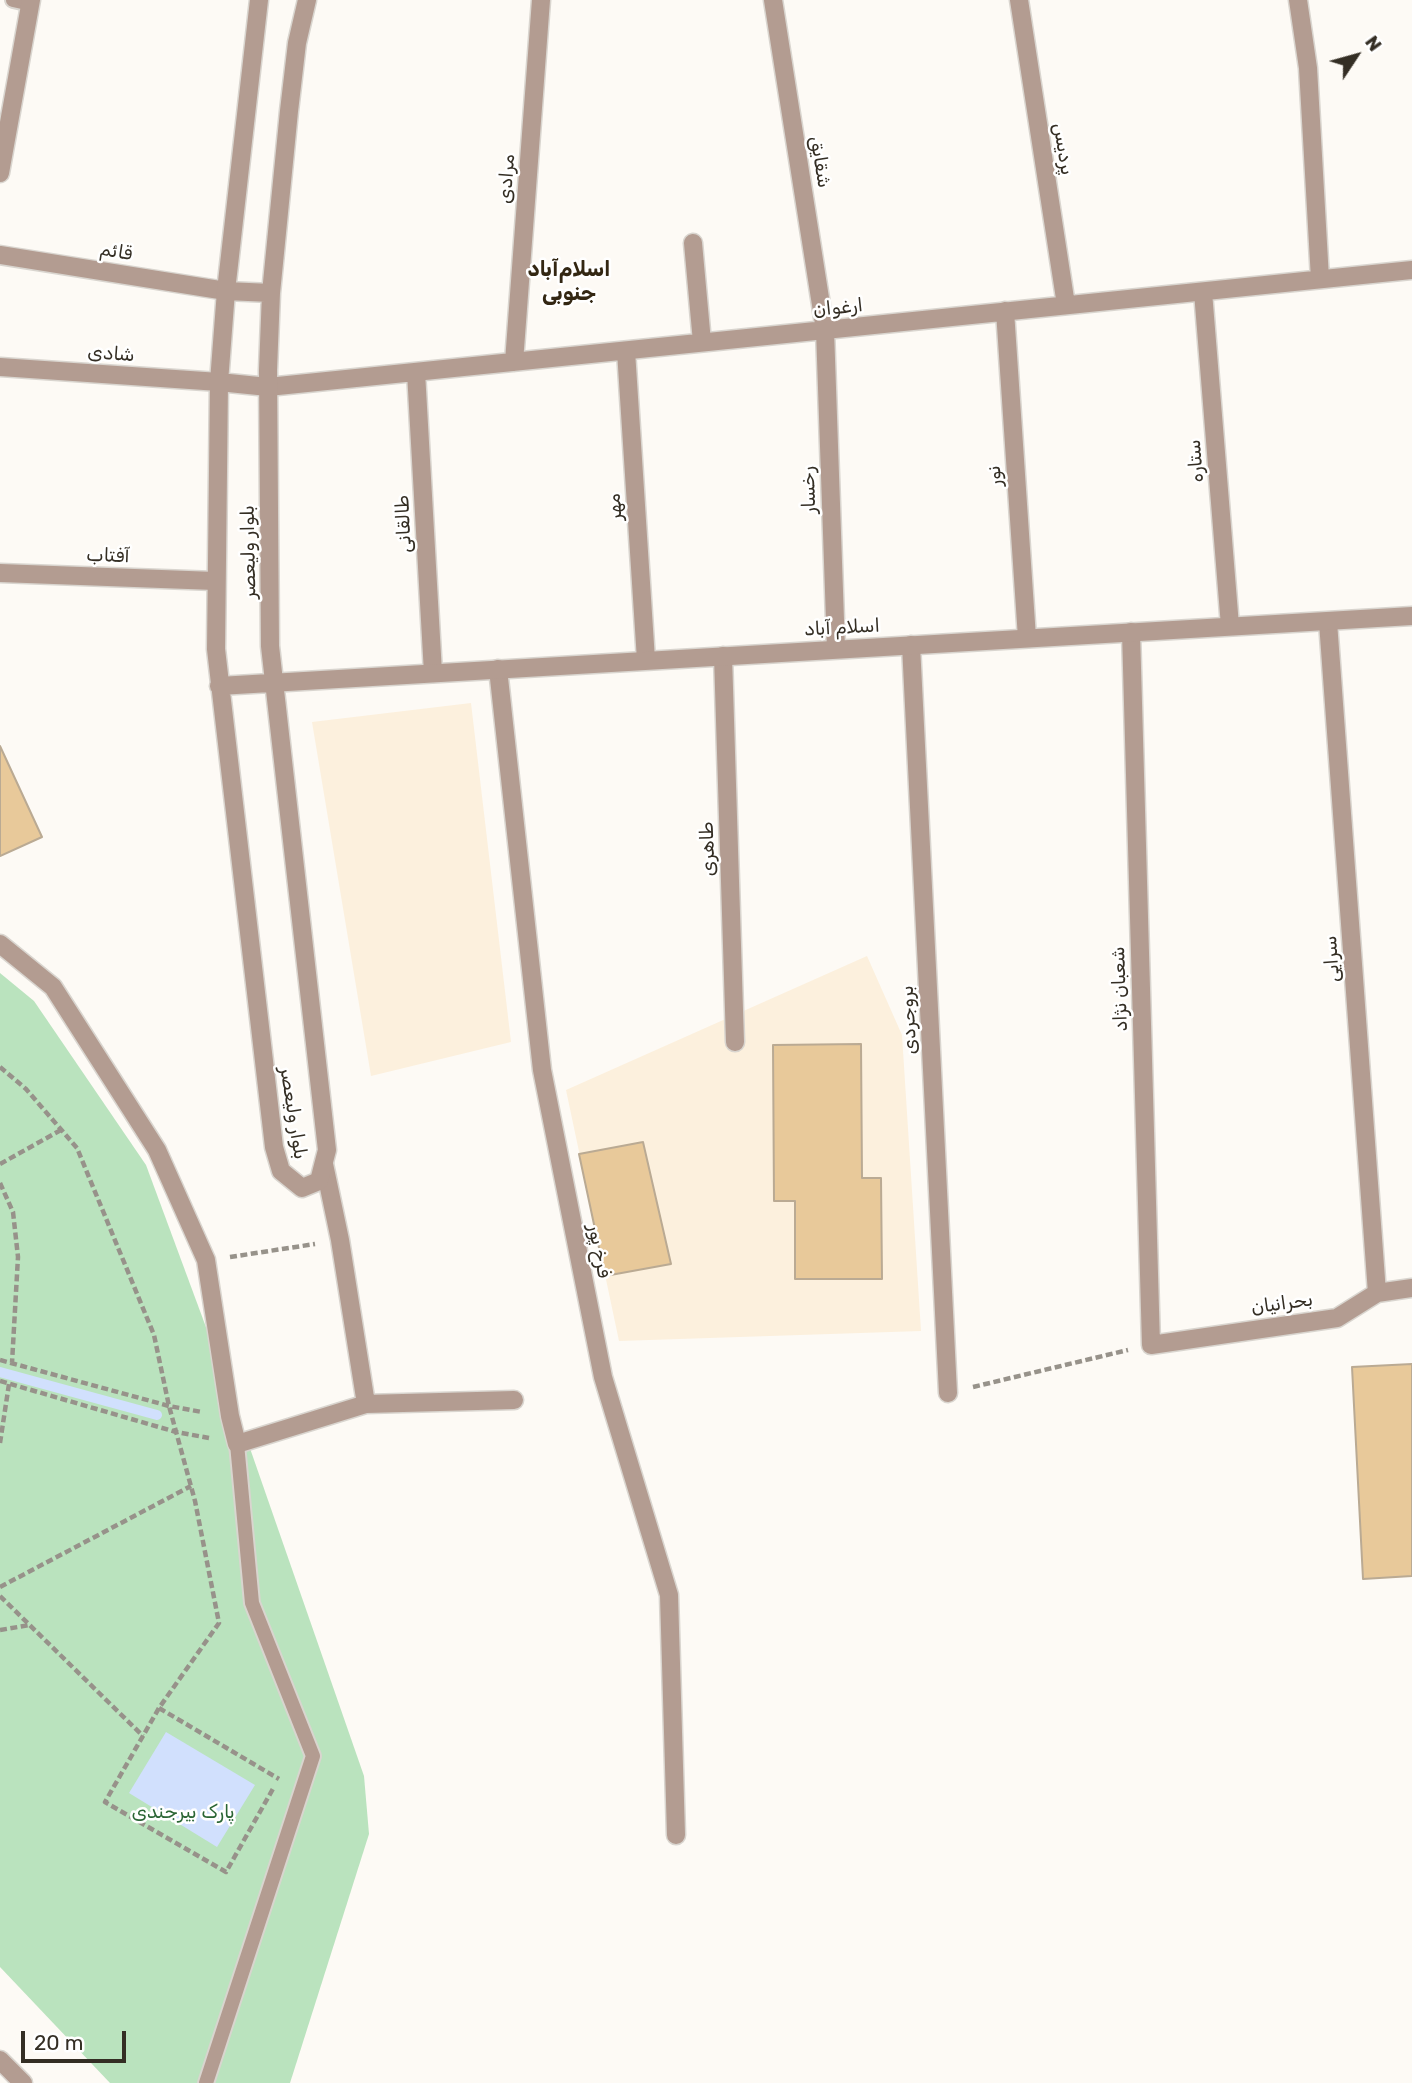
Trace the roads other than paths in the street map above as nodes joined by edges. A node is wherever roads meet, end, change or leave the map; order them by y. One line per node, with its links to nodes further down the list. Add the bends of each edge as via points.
1 (259, 0): 13 (street, بلوار ولیعصر)
2 (307, 0): 15 (street, بلوار ولیعصر, via 297,43)
3 (541, 0): 21 (street, مرادی)
4 (774, 0): 18 (street, شقایق)
5 (1018, 0): 16 (street, پردیس)
6 (1298, 0): 12 (street, via 1308,68)
7 (25, 1): 8 (street)
8 (0, 173)
9 (692, 243): 19 (street)
10 (0, 255): 13 (street, قائم)
11 (1412, 270): 12 (street, ارغوان)
12 (1320, 279): 14 (street, ارغوان)
13 (226, 291): 15 (street, قائم); 24 (street, بلوار ولیعصر)
14 (1203, 292): 16 (street, ارغوان); 30 (street, ستاره)
15 (271, 293): 25 (street, بلوار ولیعصر)
16 (1066, 305): 17 (street, ارغوان)
17 (1005, 311): 18 (street, ارغوان); 32 (street, نور)
18 (825, 330): 19 (street, ارغوان); 34 (street, رخسار)
19 (702, 342): 20 (street, ارغوان)
20 (626, 351): 21 (street, ارغوان); 36 (street, مهر)
21 (514, 362): 23 (street, ارغوان)
22 (0, 367): 24 (street, شادی)
23 (416, 372): 25 (street, ارغوان); 38 (street, طالقانی)
24 (219, 382): 25 (street, شادی); 27 (street, بلوار ولیعصر)
25 (268, 387): 39 (street, بلوار ولیعصر)
26 (0, 573): 27 (street, آفتاب)
27 (215, 581): 40 (street, بلوار ولیعصر)
28 (1412, 616): 29 (street, اسلام آباد)
29 (1328, 622): 30 (street, اسلام آباد); 45 (street, سرایی)
30 (1230, 626): 31 (street, اسلام آباد)
31 (1131, 632): 32 (street, اسلام آباد); 46 (street, شعبان نژاد)
32 (1027, 638): 33 (street, اسلام آباد)
33 (911, 645): 34 (street, اسلام آباد); 47 (street, بروجردی)
34 (836, 649): 35 (street, اسلام آباد)
35 (723, 656): 36 (street, اسلام آباد); 42 (street, طاهری)
36 (646, 660): 37 (street, اسلام آباد)
37 (498, 669): 38 (street, اسلام آباد); 51 (street, فرخ پور, via 542,1070 603,1377 669,1595)
38 (433, 673): 39 (street, اسلام آباد)
39 (275, 681): 40 (street, اسلام آباد); 43 (street, بلوار ولیعصر, via 327,1150)
40 (219, 686): 43 (street, بلوار ولیعصر, via 274,1146 281,1171 302,1188 319,1181)
41 (0, 944): 50 (street, via 53,987 157,1150 206,1260)
42 (735, 1042)
43 (324, 1164): 49 (street)
44 (1412, 1288): 45 (street, بحرانیان)
45 (1377, 1293): 46 (street, بحرانیان, via 1337,1318)
46 (1151, 1345)
47 (948, 1393)
48 (514, 1400): 49 (street)
49 (366, 1404): 50 (street)
50 (237, 1444): 54 (lane, via 251,1603 313,1756)
51 (676, 1835)
52 (0, 2060): 53 (street)
53 (23, 2083)
54 (206, 2083)

